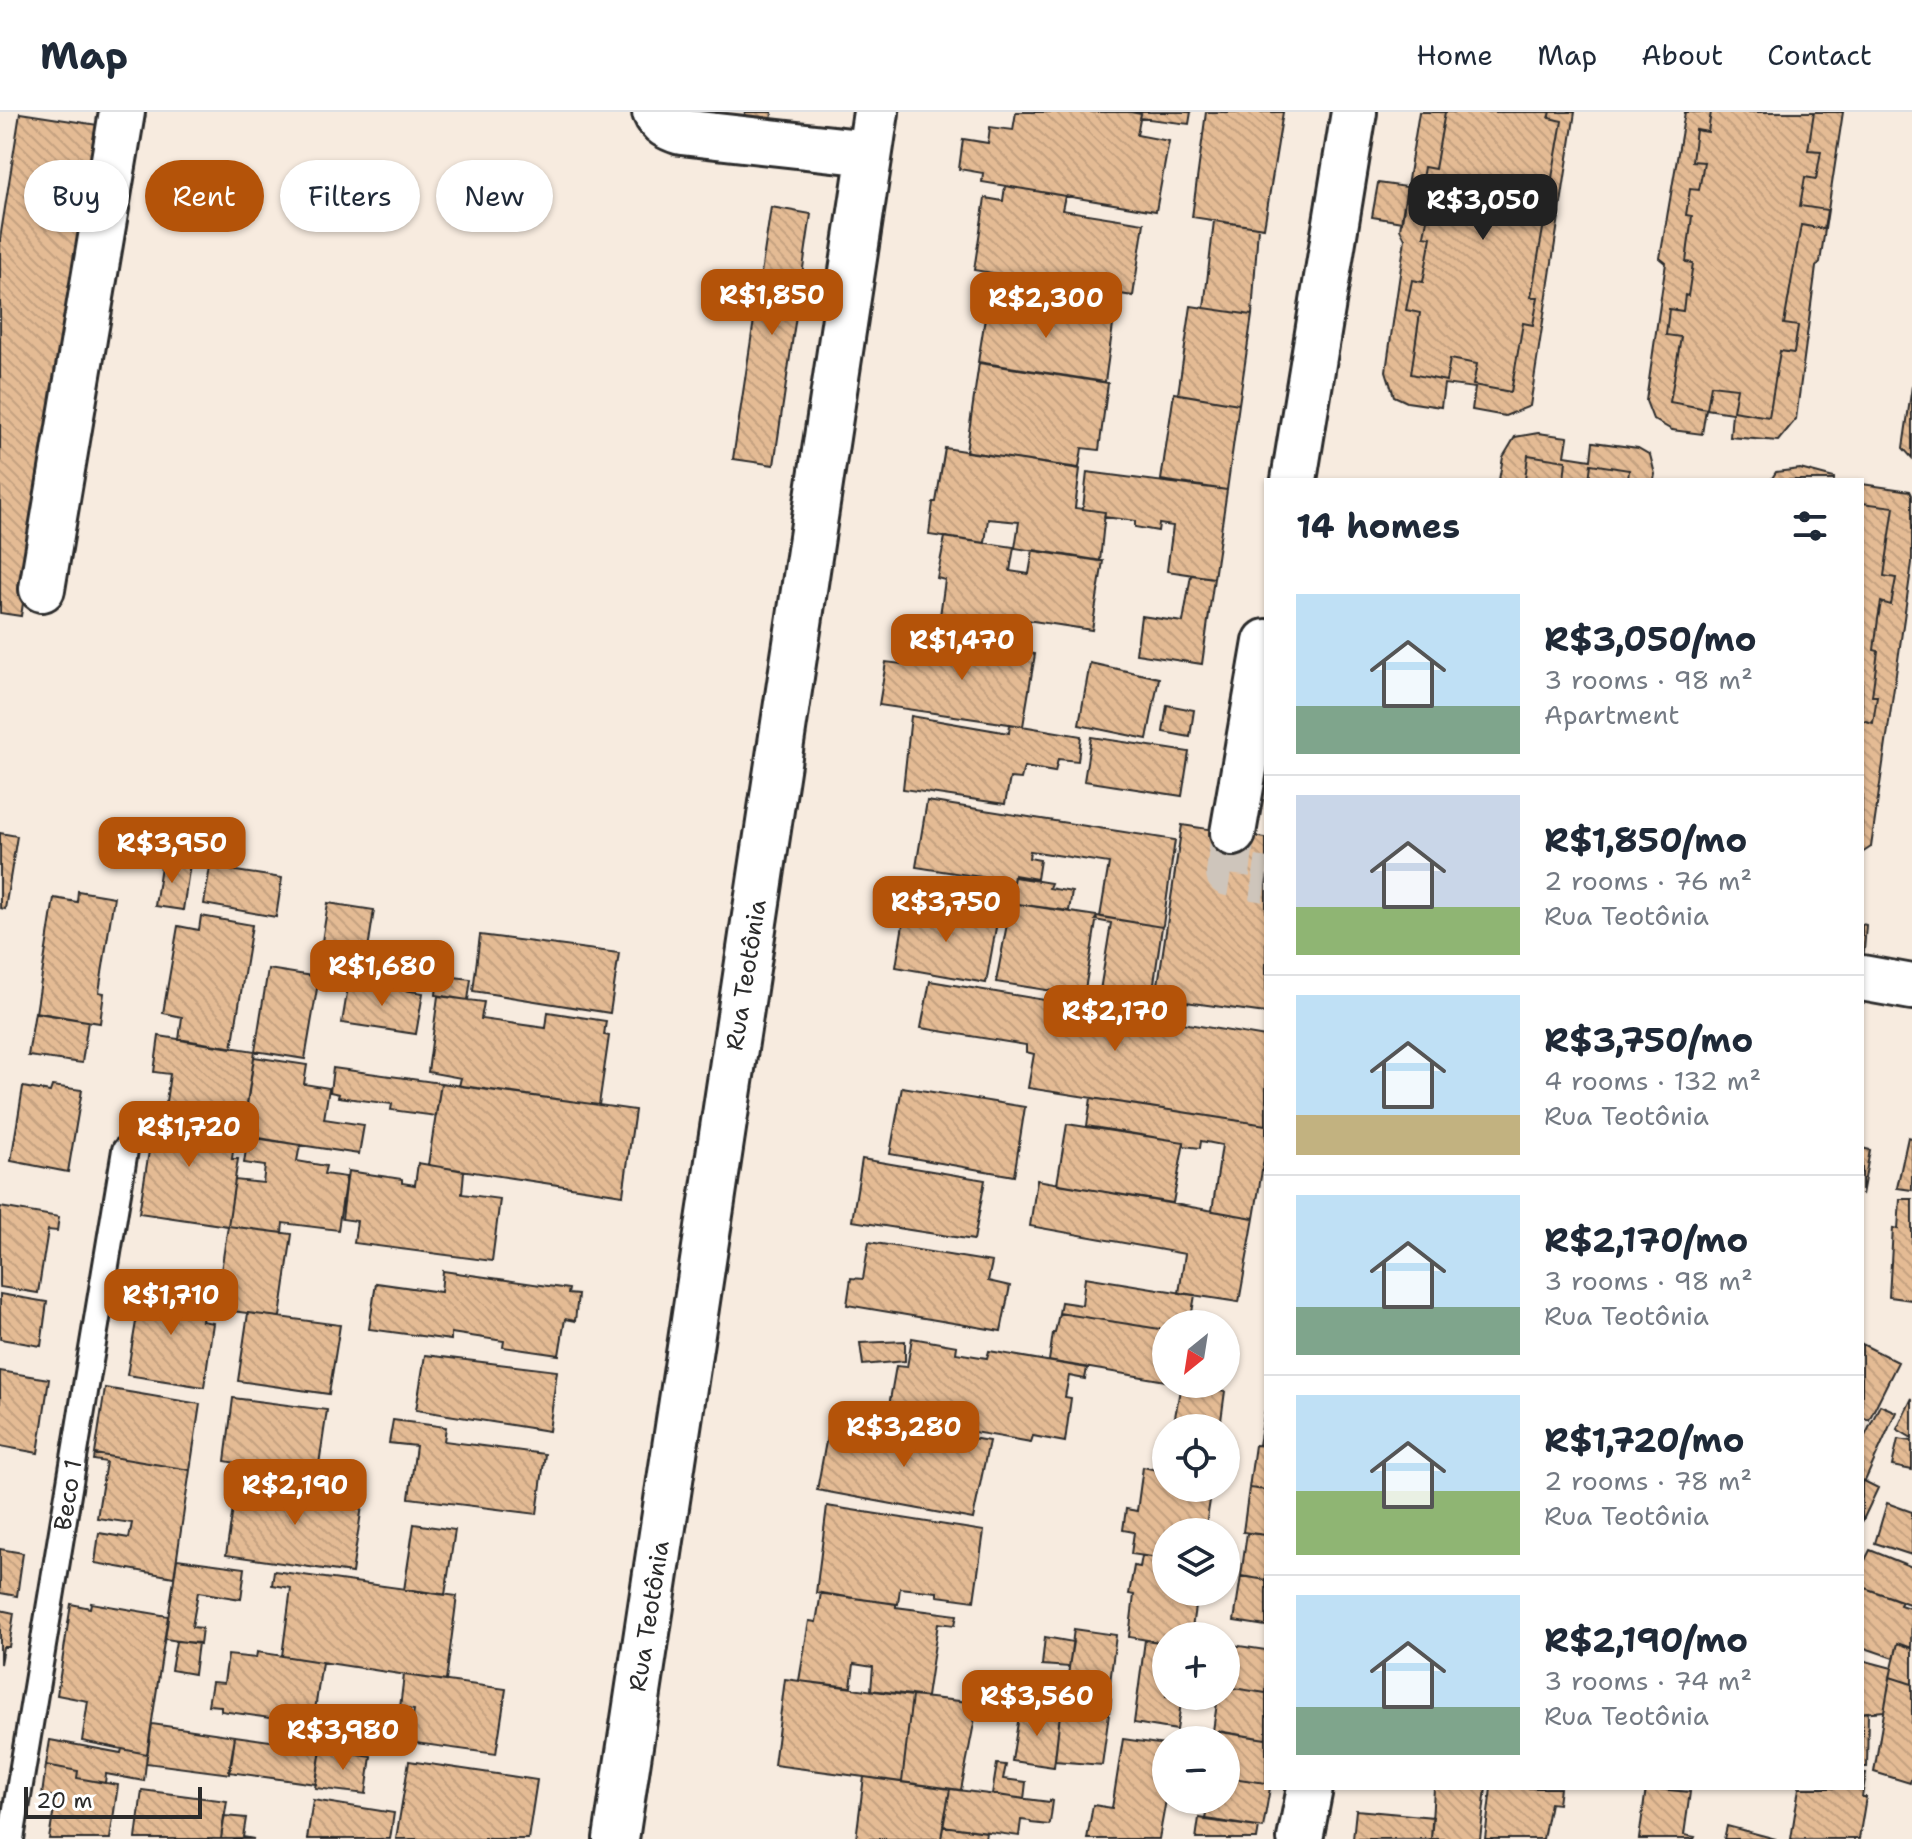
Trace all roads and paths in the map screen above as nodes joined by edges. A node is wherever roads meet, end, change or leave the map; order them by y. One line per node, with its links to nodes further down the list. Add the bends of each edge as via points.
1 (122, 112): 6 (street)
2 (655, 112): 4 (street, via 668,128 681,132)
3 (1354, 112): 5 (street)
4 (872, 133): 14 (street, Rua Teotônia)
5 (1294, 478)
6 (42, 589)
7 (1264, 654): 8 (street)
8 (1233, 833)
9 (1864, 978): 10 (street)
10 (1912, 987)
11 (125, 1150): 13 (lane, Beco 1)
12 (1310, 1790): 15 (street)
13 (11, 1839)
14 (616, 1839)
15 (1300, 1839)

